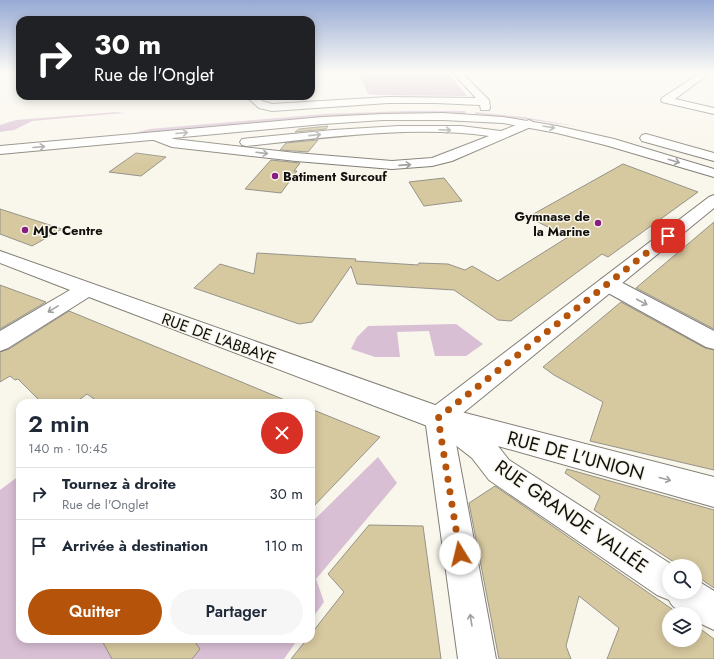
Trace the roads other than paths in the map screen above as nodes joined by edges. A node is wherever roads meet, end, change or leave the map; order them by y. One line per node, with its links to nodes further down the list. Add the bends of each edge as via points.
1 (258, 104): 2 (street, via 276,107)
2 (320, 104)
3 (462, 104): 6 (street)
4 (482, 104): 6 (street)
5 (682, 104): 7 (street)
6 (485, 107): 8 (street); 13 (street, via 346,108)
7 (714, 111)
8 (568, 120)
9 (529, 124): 11 (street, one-way to 9, via 382,117 471,118); 12 (street); 17 (street, one-way to 17, via 592,137)
10 (636, 135): 16 (street)
11 (155, 136): 14 (street, via 172,143); 15 (street, one-way to 11)
12 (504, 136): 14 (street, one-way to 12, via 229,144 365,131 433,129 489,132); 14 (street, one-way to 12, via 392,166 445,159)
13 (0, 139)
14 (222, 148)
15 (0, 150)
16 (714, 156)
17 (714, 174)
18 (714, 200): 20 (street)
19 (0, 257): 21 (street, RUE DE L'ABBAYE)
20 (608, 284): 22 (street, one-way to 22); 24 (street)
21 (87, 289): 23 (street, one-way to 23); 24 (street, RUE DE L'ABBAYE)
22 (714, 341)
23 (0, 342)
24 (438, 418): 25 (street, RUE DE L'UNION, one-way to 25); 26 (street, RUE GRANDE VALLÉE, via 482,450 499,470); 29 (street, one-way to 24)
25 (714, 492)
26 (662, 578)
27 (694, 599): 28 (street)
28 (714, 612)
29 (477, 659)

